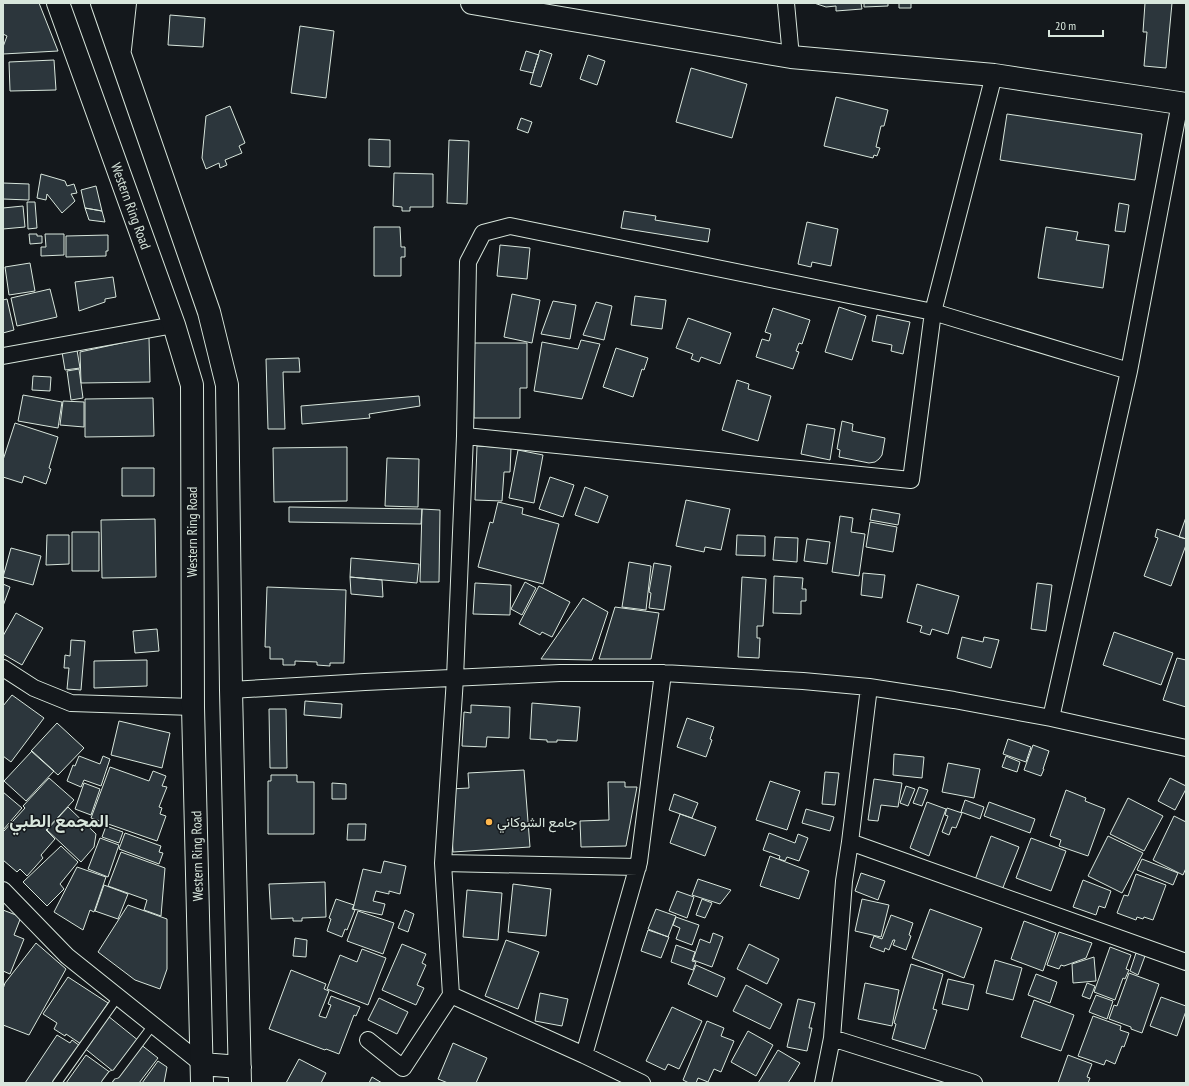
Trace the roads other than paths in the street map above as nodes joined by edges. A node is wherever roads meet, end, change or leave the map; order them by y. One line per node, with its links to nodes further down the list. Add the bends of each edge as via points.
1 (58, 3): 11 (main road, Western Ring Road)
2 (102, 3): 6 (main road)
3 (125, 3): 6 (main road)
4 (472, 3): 7 (main road)
5 (786, 3): 7 (street)
6 (120, 54): 19 (main road, via 209,312 227,384)
7 (791, 57): 8 (main road)
8 (994, 75): 9 (main road); 10 (street)
9 (1183, 103): 13 (street)
10 (933, 312): 13 (street); 14 (street, via 911,480); 14 (street, via 510,226 483,233 468,262)
11 (174, 324): 12 (street); 20 (main road, Western Ring Road, via 192,385)
12 (3, 356)
13 (1129, 371): 21 (street)
14 (465, 436): 17 (street)
15 (3, 668): 20 (street, via 34,688 71,703)
16 (663, 673): 17 (street, via 560,673); 18 (street); 25 (street)
17 (454, 678): 19 (street); 24 (street)
18 (869, 687): 21 (street); 23 (street)
19 (231, 690): 35 (main road)
20 (193, 707): 34 (main road, Western Ring Road)
21 (1051, 718): 22 (street)
22 (1186, 748)
23 (850, 842): 27 (street); 31 (street, via 844,881)
24 (443, 863): 25 (street); 28 (street)
25 (638, 867): 33 (street)
26 (3, 890): 29 (street, via 67,956)
27 (1186, 962)
28 (451, 995): 32 (street, via 403,1068); 33 (street)
29 (118, 997): 30 (street); 36 (lane)
30 (153, 1025): 34 (street); 37 (lane, via 116,1074 112,1074)
31 (832, 1038): 39 (street); 40 (street)
32 (368, 1040)
33 (584, 1055): 38 (street)
34 (202, 1074): 35 (main road)
35 (240, 1075)
36 (56, 1083)
37 (106, 1083)
38 (642, 1083)
39 (823, 1083)
40 (974, 1083)

